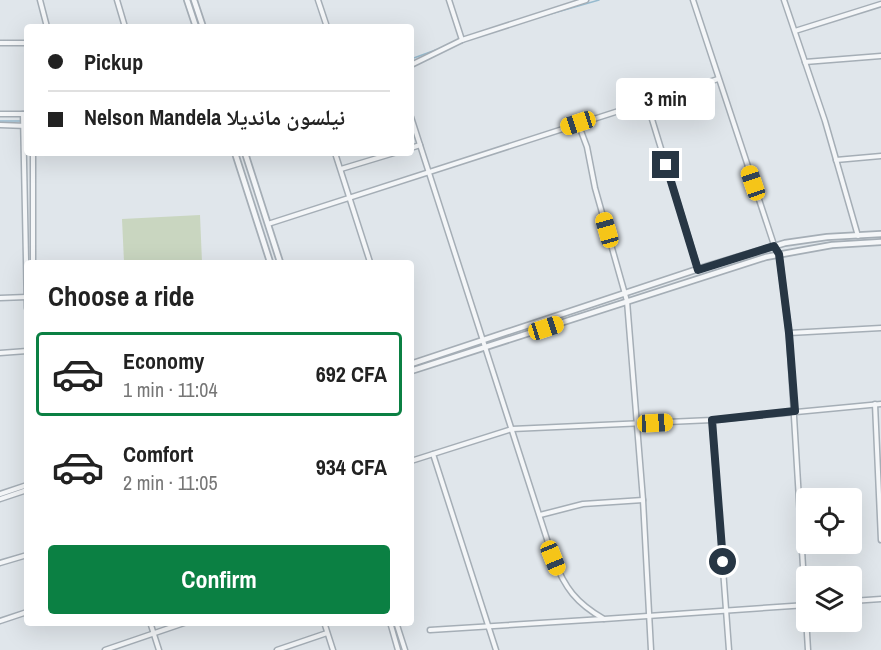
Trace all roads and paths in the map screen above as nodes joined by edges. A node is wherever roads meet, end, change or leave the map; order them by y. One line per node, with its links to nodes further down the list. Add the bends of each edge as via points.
1 (40, 0): 11 (street)
2 (117, 0): 12 (street)
3 (187, 0): 13 (street)
4 (194, 0): 14 (street)
5 (318, 0): 15 (street)
6 (449, 0): 17 (street)
7 (586, 0): 17 (street)
8 (693, 0): 23 (street)
9 (784, 0): 16 (street)
10 (881, 4): 16 (street)
11 (46, 24)
12 (123, 24)
13 (195, 24)
14 (202, 24)
15 (326, 24)
16 (795, 31): 21 (street)
17 (462, 40): 22 (street)
18 (0, 43): 19 (street)
19 (24, 43)
20 (881, 56): 21 (street)
21 (806, 62): 40 (street)
22 (414, 63)
23 (718, 79): 24 (street); 48 (street)
24 (647, 103): 27 (street); 55 (street)
25 (0, 114): 26 (street)
26 (24, 114)
27 (578, 123): 42 (street); 56 (street)
28 (0, 125): 29 (street)
29 (24, 126)
30 (414, 126): 31 (street)
31 (420, 145): 32 (street); 42 (street)
32 (414, 147)
33 (25, 156): 50 (street)
34 (33, 156): 51 (street)
35 (236, 156): 52 (street)
36 (245, 156): 44 (street)
37 (336, 156): 41 (street)
38 (384, 156): 41 (street)
39 (881, 156): 40 (street)
40 (836, 160): 46 (street)
41 (340, 169): 43 (street)
42 (430, 172): 43 (street); 62 (street)
43 (349, 197): 44 (street); 54 (street)
44 (267, 224): 53 (street)
45 (881, 234): 46 (street)
46 (858, 236): 48 (street)
47 (881, 242): 49 (street)
48 (774, 246): 49 (street); 55 (street)
49 (779, 254): 59 (street); 61 (street)
50 (27, 260)
51 (33, 260)
52 (269, 260)
53 (279, 260)
54 (369, 260)
55 (698, 270): 56 (street)
56 (625, 294): 59 (street); 62 (street)
57 (24, 297): 58 (street)
58 (0, 298)
59 (627, 301): 63 (street); 72 (street)
60 (881, 328): 61 (street)
61 (789, 333): 70 (street)
62 (483, 341): 63 (street); 66 (street)
63 (485, 348): 67 (street); 73 (street)
64 (24, 351): 65 (street)
65 (0, 353)
66 (414, 363)
67 (414, 370)
68 (875, 404): 69 (street); 70 (street); 81 (street)
69 (881, 404)
70 (795, 411): 71 (street); 86 (street)
71 (712, 420): 72 (street); 90 (street)
72 (636, 424): 73 (street); 80 (street)
73 (512, 429): 74 (street); 82 (street)
74 (433, 454): 75 (street); 100 (street)
75 (414, 460)
76 (24, 486): 78 (street)
77 (24, 491): 79 (street)
78 (0, 494)
79 (0, 499)
80 (643, 500): 82 (street, via 583,504); 92 (street)
81 (880, 503): 83 (street)
82 (540, 515): 93 (street, via 567,588 586,609)
83 (881, 540)
84 (24, 556): 85 (street)
85 (0, 563)
86 (804, 566)
87 (881, 599): 88 (street)
88 (862, 600)
89 (796, 606): 90 (street)
90 (727, 609): 92 (street); 113 (street)
91 (24, 613): 94 (street)
92 (650, 617): 93 (street); 112 (street)
93 (604, 619): 100 (street)
94 (0, 621)
95 (151, 626): 104 (street)
96 (176, 626): 104 (street)
97 (325, 626): 103 (street)
98 (391, 626): 109 (street)
99 (397, 626): 110 (street)
100 (488, 626): 101 (street); 111 (street)
101 (430, 630)
102 (807, 632): 114 (street)
103 (327, 633): 107 (street); 108 (street)
104 (153, 634): 105 (street); 106 (street)
105 (105, 650)
106 (159, 650)
107 (277, 650)
108 (333, 650)
109 (398, 650)
110 (405, 650)
111 (496, 650)
112 (651, 650)
113 (729, 650)
114 (808, 650)

